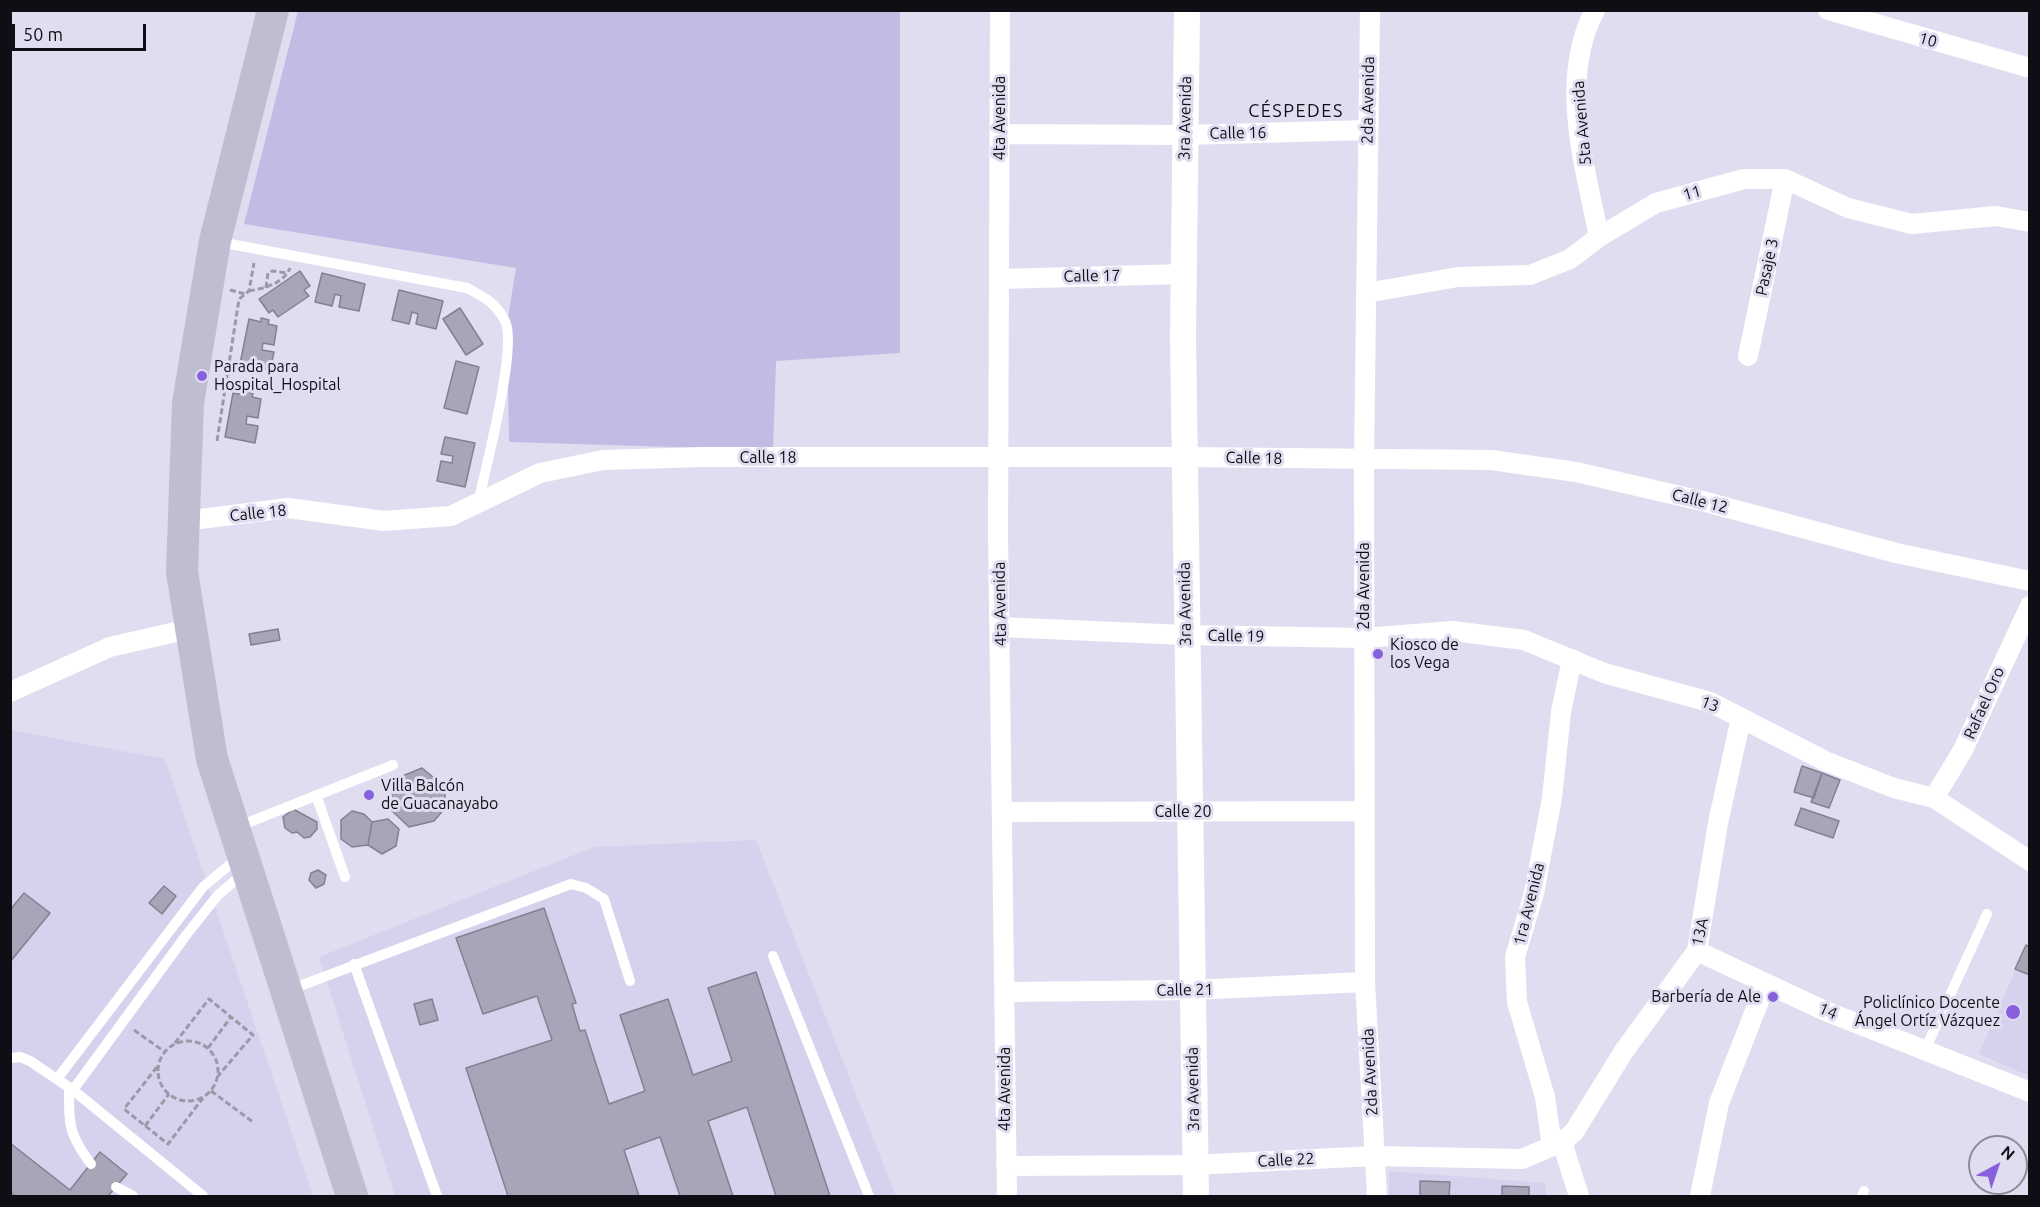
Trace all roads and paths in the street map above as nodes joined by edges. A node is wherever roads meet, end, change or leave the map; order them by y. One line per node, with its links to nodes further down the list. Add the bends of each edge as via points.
1 (273, 10): 14 (main road)
2 (1000, 10): 9 (street, 4ta Avenida)
3 (1187, 10): 10 (street, 3ra Avenida)
4 (1370, 10): 8 (street, 2da Avenida)
5 (1595, 10): 13 (street, 5ta Avenida, via 1580,51 1576,93 1582,152)
6 (1827, 10): 7 (street, 10)
7 (2030, 68)
8 (1368, 130): 10 (street, Calle 16); 22 (street, 2da Avenida)
9 (1000, 134): 10 (street, Calle 16); 19 (street, 4ta Avenida)
10 (1184, 135): 18 (street, 3ra Avenida)
11 (1785, 179): 12 (street, 11, via 1848,208 1912,224 1996,216); 13 (street, 11, via 1744,179 1656,203); 23 (street, Pasaje 3)
12 (2030, 222)
13 (1599, 237): 22 (street, 11, via 1570,259 1530,275 1458,277)
14 (216, 241): 28 (lane, via 467,288 493,302 507,323 507,360); 29 (main road, via 188,403)
15 (255, 255): 21 (path)
16 (283, 261): 17 (path, via 293,263)
17 (288, 273): 20 (path); 20 (path, via 267,273)
18 (1184, 274): 19 (street, Calle 17); 25 (street, 3ra Avenida)
19 (999, 279): 26 (street, 4ta Avenida)
20 (266, 288): 21 (path)
21 (249, 291): 24 (path, via 239,299)
22 (1366, 293): 27 (street, 2da Avenida)
23 (1748, 356)
24 (217, 441)
25 (1184, 457): 26 (street, Calle 18); 27 (street, Calle 18); 34 (street, 3ra Avenida)
26 (998, 458): 28 (street, Calle 18, via 603,460 540,473); 32 (street, 4ta Avenida)
27 (1364, 460): 30 (street, Calle 12, via 1491,460 1576,472 1896,553); 35 (street, 2da Avenida)
28 (478, 504): 29 (street, Calle 18, via 451,516 384,521 288,508)
29 (184, 521): 33 (main road, via 182,572)
30 (2030, 581)
31 (2030, 606): 41 (street, Rafael Oro, via 1963,750)
32 (1000, 627): 34 (street, Calle 19); 42 (street, 4ta Avenida)
33 (193, 628): 37 (street, via 110,647); 45 (main road, via 212,759)
34 (1185, 635): 35 (street, Calle 19); 43 (street, 3ra Avenida)
35 (1364, 638): 36 (street, 13, via 1453,631 1524,640); 44 (street, 2da Avenida)
36 (1572, 658): 38 (street, 13, via 1604,673 1710,702); 75 (street, 1ra Avenida, via 1536,883 1515,957 1517,1002)
37 (10, 692)
38 (1742, 718): 41 (street, 13, via 1825,761 1894,788); 49 (street, 13A, via 1718,823)
39 (393, 765): 40 (lane)
40 (316, 795): 45 (lane); 47 (lane)
41 (1934, 798): 46 (street, 13)
42 (1002, 812): 43 (street, Calle 20); 57 (street, 4ta Avenida)
43 (1188, 812): 44 (street, Calle 20); 55 (street, 3ra Avenida)
44 (1364, 812): 53 (street, 2da Avenida)
45 (241, 851): 56 (main road); 59 (lane, via 218,895); 67 (lane, via 203,887)
46 (2030, 861)
47 (345, 877)
48 (1987, 914): 62 (lane)
49 (1697, 951): 54 (street, 14); 75 (street, 13A, via 1624,1051 1574,1132)
50 (773, 956): 86 (lane)
51 (354, 964): 52 (lane, via 571,884 604,899); 56 (lane); 85 (lane)
52 (630, 981)
53 (1365, 982): 55 (street, Calle 21); 76 (street, 2da Avenida)
54 (1766, 983): 62 (street, 14); 91 (street, via 1719,1103)
55 (1191, 990): 57 (street, Calle 21); 78 (street, 3ra Avenida)
56 (286, 991): 84 (main road)
57 (1006, 992): 79 (street, 4ta Avenida)
58 (231, 1017): 60 (path, via 209,999); 61 (path); 66 (path, via 253,1035)
59 (123, 1022): 63 (path); 68 (lane)
60 (172, 1047): 61 (path, via 177,1042 193,1041); 63 (path)
61 (208, 1048): 66 (path, via 217,1061)
62 (1924, 1050): 70 (street, 14)
63 (165, 1052): 65 (path)
64 (10, 1058): 67 (lane, via 30,1061)
65 (158, 1066): 71 (path, via 160,1081); 74 (path, via 124,1109)
66 (218, 1076): 69 (path)
67 (57, 1079): 68 (lane)
68 (71, 1089): 77 (lane, via 69,1119 74,1141); 81 (lane)
69 (211, 1091): 72 (path); 73 (path)
70 (2030, 1092)
71 (169, 1094): 72 (path, via 183,1101 198,1100); 74 (path)
72 (206, 1094): 74 (path, via 168,1144)
73 (253, 1122)
74 (145, 1126)
75 (1557, 1144): 76 (street, Calle 22, via 1522,1159); 90 (street, 1ra Avenida)
76 (1374, 1156): 78 (street, Calle 22); 89 (street, 2da Avenida)
77 (91, 1164)
78 (1193, 1165): 79 (street, Calle 22); 88 (street, 3ra Avenida)
79 (1006, 1166): 87 (street, 4ta Avenida)
80 (116, 1186): 82 (lane)
81 (201, 1195): 83 (lane)
82 (133, 1197)
83 (188, 1197)
84 (352, 1197)
85 (437, 1197)
86 (868, 1197)
87 (1007, 1197)
88 (1196, 1197)
89 (1377, 1197)
90 (1579, 1197)
91 (1700, 1197)

